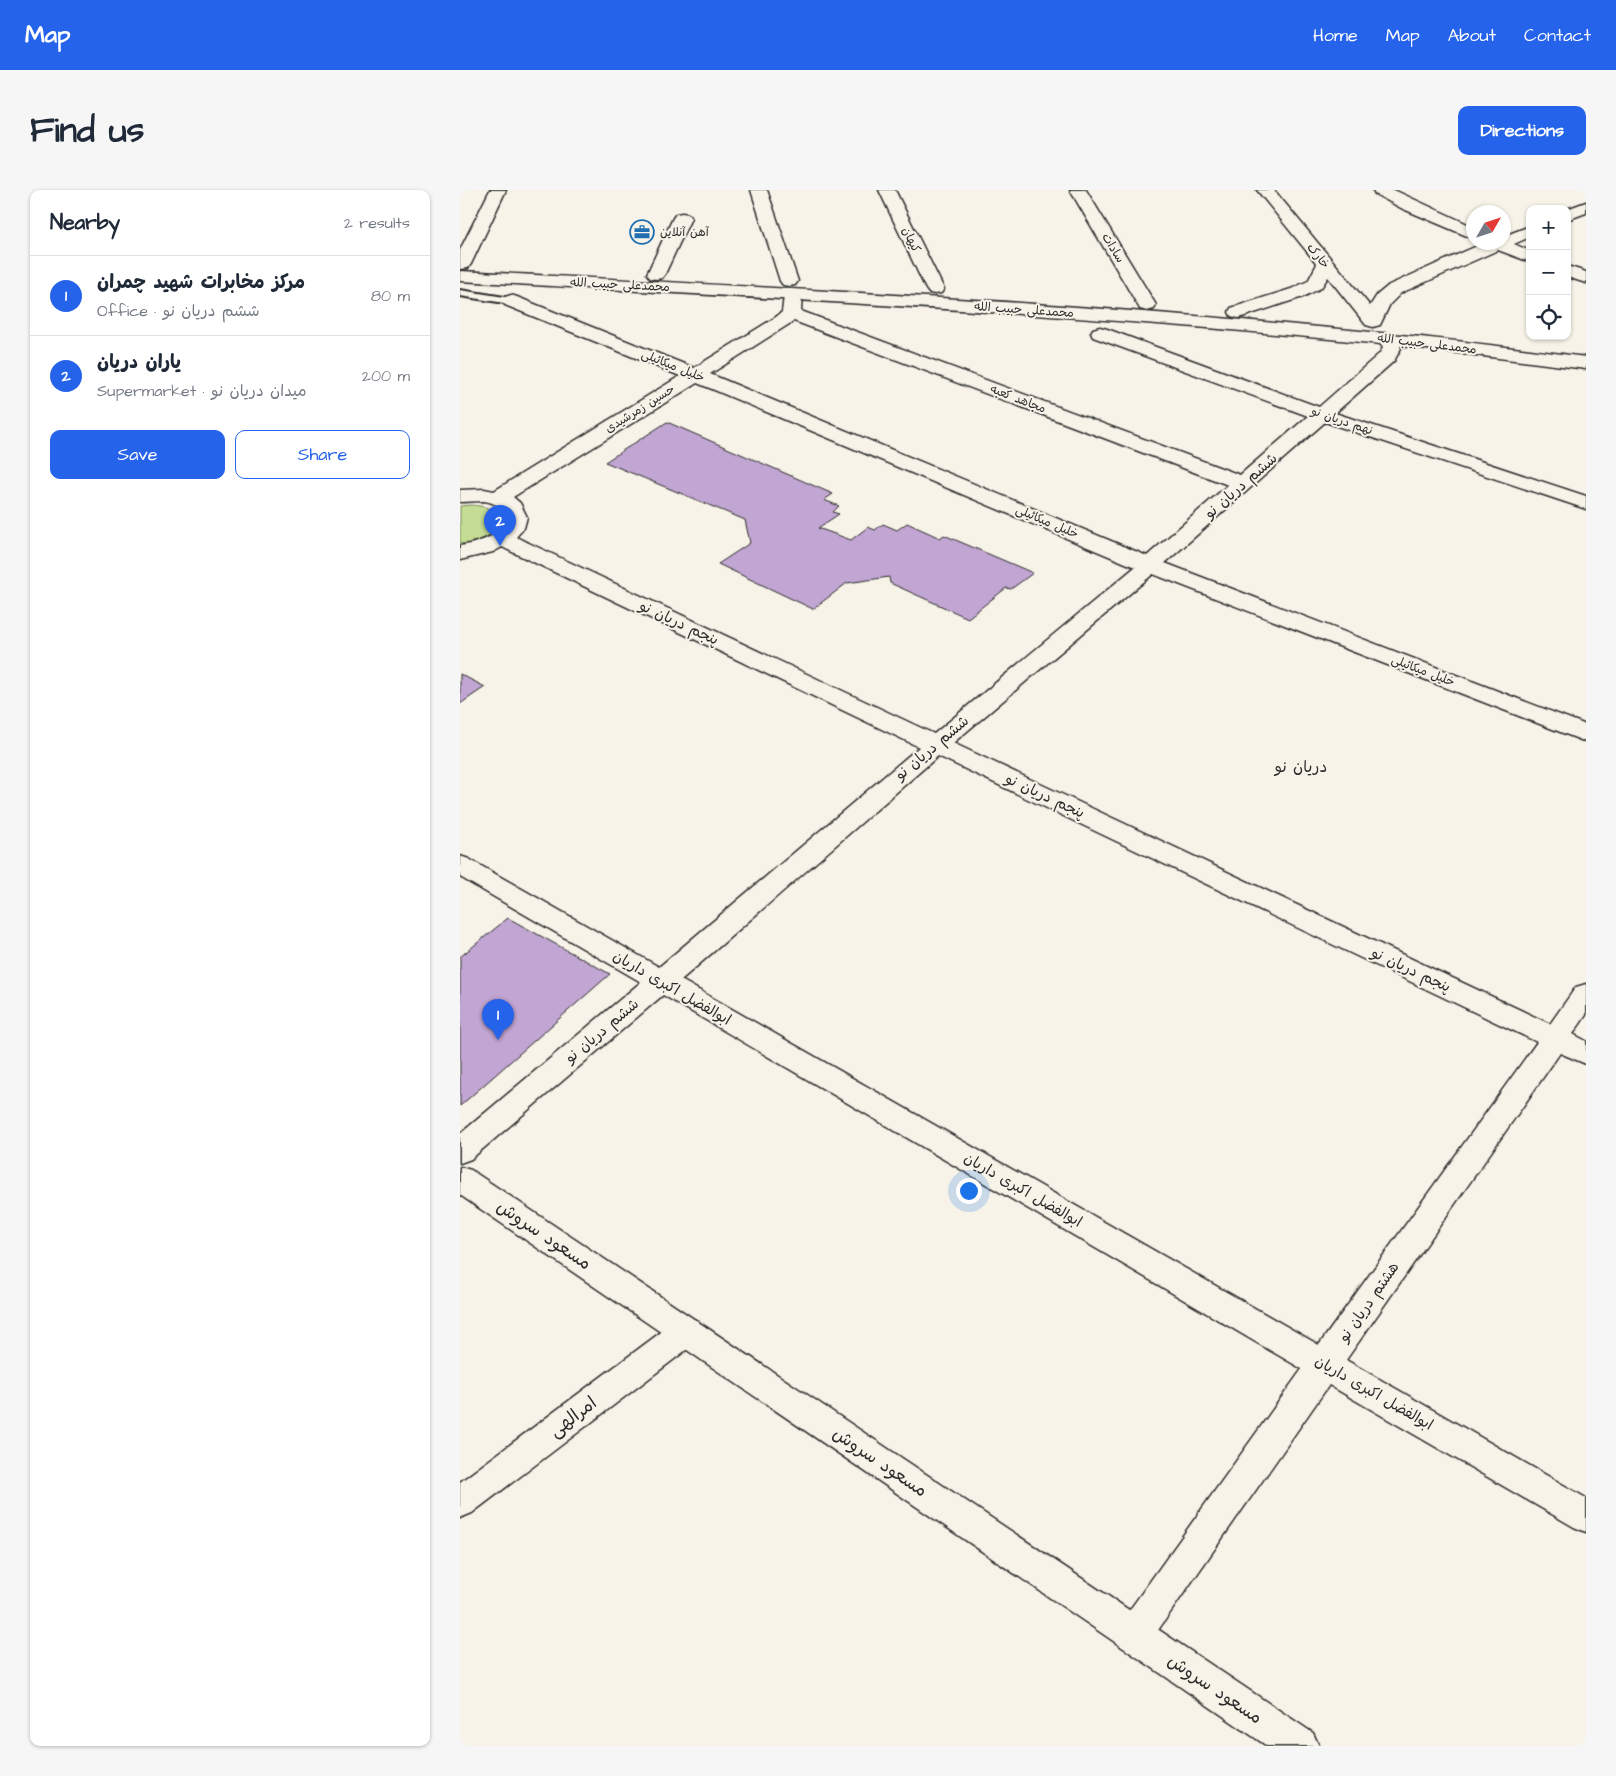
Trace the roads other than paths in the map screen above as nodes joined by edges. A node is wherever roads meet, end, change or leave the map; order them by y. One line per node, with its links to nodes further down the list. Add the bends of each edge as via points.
1 (498, 190): 17 (street)
2 (759, 190): 21 (street)
3 (887, 190): 22 (street, کیهان)
4 (1078, 190): 25 (street, سادات)
5 (1265, 190): 16 (street, خارک)
6 (1381, 190): 10 (street)
7 (1586, 207): 8 (street)
8 (1571, 213)
9 (682, 218): 19 (street)
10 (1466, 230)
11 (1526, 233): 12 (street)
12 (1511, 238)
13 (1511, 248): 15 (street)
14 (1483, 250): 28 (street, via 1395,289 1378,305)
15 (1526, 255)
16 (1325, 265): 26 (street, via 1314,284 1297,293); 28 (street, خارک)
17 (461, 268): 19 (street, محمدعلی حبیب الله); 21 (street, محمدعلی حبیب الله)
18 (1571, 272): 20 (street)
19 (656, 274): 21 (street, محمدعلی حبیب الله)
20 (1586, 278)
21 (791, 285): 22 (street, محمدعلی حبیب الله); 27 (street); 30 (street, محمدعلی حبیب الله)
22 (935, 289): 25 (street, محمدعلی حبیب الله)
23 (460, 293): 24 (lane)
24 (511, 301): 33 (street, خلیل میکائیلی)
25 (1148, 305): 26 (street, محمدعلی حبیب الله)
26 (1238, 312): 28 (street, محمدعلی حبیب الله)
27 (792, 314): 33 (street, حسین زمرشيدی); 35 (street, مجاهد کعبه)
28 (1373, 321): 30 (street, خارک); 31 (street, محمدعلی حبیب الله)
29 (1100, 333): 34 (street, نهم دریان‌ نو)
30 (1386, 339): 32 (street, محمدعلی حبیب الله); 34 (street, ششم دریان‌ نو, via 1392,348 1387,357)
31 (1586, 347)
32 (1586, 363)
33 (695, 376): 37 (street, حسین زمرشيدی); 41 (street, خلیل میکائیلی)
34 (1323, 415): 35 (street, ششم دریان‌ نو); 38 (street, نهم دریان‌ نو)
35 (1244, 484): 41 (street, ششم دریان‌ نو)
36 (460, 496): 37 (street)
37 (497, 498): 39 (street, via 516,512 517,521)
38 (1586, 503)
39 (504, 540): 40 (street); 43 (street, پنجم دریان‌ نو)
40 (460, 553)
41 (1150, 565): 42 (street, خلیل میکائیلی); 43 (street, ششم دریان‌ نو)
42 (1586, 734)
43 (936, 744): 45 (street, ششم دریان‌ نو); 47 (street, پنجم دریان‌ نو)
44 (460, 865): 45 (street, ابوالفضل اکبری داریان)
45 (661, 981): 49 (street, ششم دریان‌ نو); 52 (street, ابوالفضل اکبری داریان)
46 (1586, 994): 47 (street, هشتم دریان‌ نو)
47 (1555, 1038): 48 (street, پنجم دریان‌ نو); 52 (street, هشتم دریان‌ نو)
48 (1586, 1053)
49 (460, 1151)
50 (460, 1179): 51 (street, مسعود سروش)
51 (687, 1331): 53 (street, امرالهی); 55 (street, مسعود سروش)
52 (1325, 1365): 54 (street, ابوالفضل اکبری داریان); 55 (street, هشتم دریان‌ نو)
53 (460, 1502)
54 (1586, 1516)
55 (1134, 1634): 56 (street, مسعود سروش)
56 (1300, 1746)

